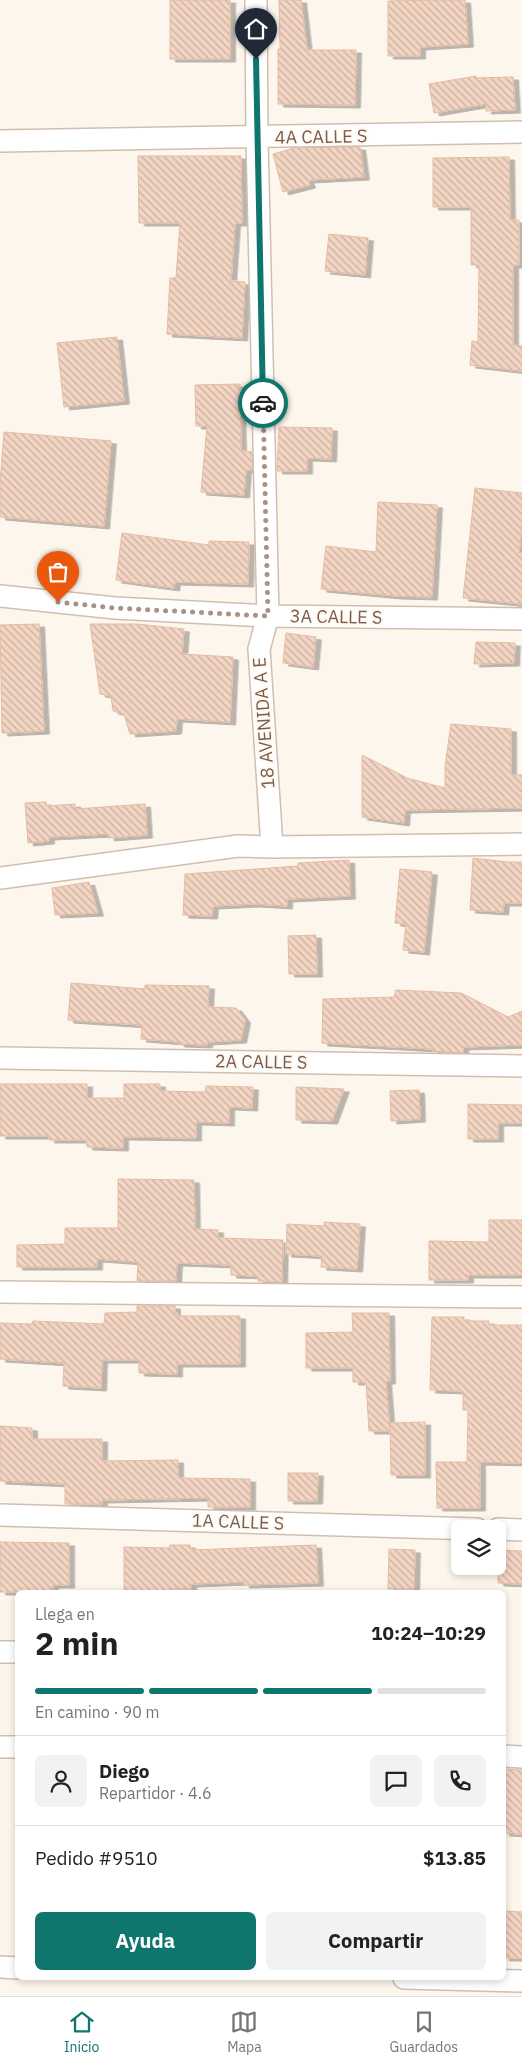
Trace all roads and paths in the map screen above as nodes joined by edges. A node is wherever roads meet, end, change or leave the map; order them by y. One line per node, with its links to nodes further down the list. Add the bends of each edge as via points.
1 (256, 0): 3 (street, 18 AVENIDA A E)
2 (522, 132): 3 (street, 4A CALLE S)
3 (257, 138): 4 (street, 4A CALLE S); 6 (street, 18 AVENIDA A E)
4 (0, 141)
5 (0, 596): 6 (street, 3A CALLE S, via 115,608)
6 (268, 616): 7 (street, 3A CALLE S); 9 (street, 18 AVENIDA A E, via 259,648)
7 (522, 619)
8 (522, 844): 9 (street)
9 (272, 847): 10 (street, via 238,846)
10 (0, 878)
11 (0, 1058): 12 (street, 2A CALLE S)
12 (522, 1066)
13 (0, 1292): 14 (street)
14 (522, 1297)
15 (0, 1515): 16 (street, 1A CALLE S)
16 (451, 1528)
17 (506, 1529): 18 (street)
18 (522, 1530)
19 (0, 1652): 20 (street)
20 (15, 1652)
21 (0, 1747): 22 (street)
22 (15, 1747)
23 (506, 1756): 24 (street)
24 (522, 1757)
25 (0, 1967): 26 (street)
26 (15, 1968)
27 (483, 1980): 28 (street)
28 (522, 1981)

